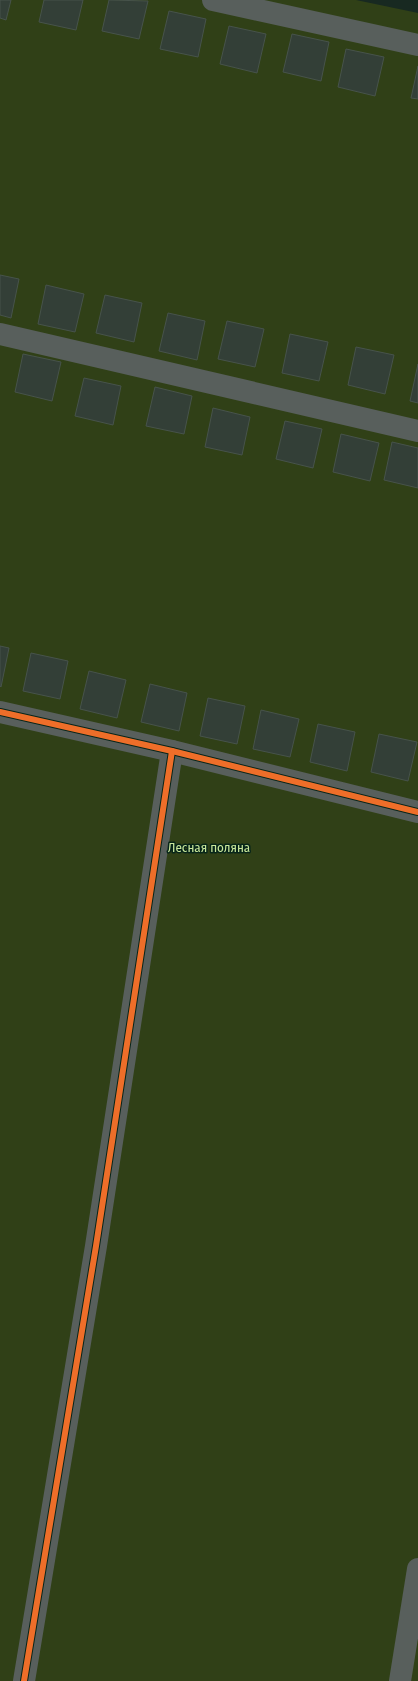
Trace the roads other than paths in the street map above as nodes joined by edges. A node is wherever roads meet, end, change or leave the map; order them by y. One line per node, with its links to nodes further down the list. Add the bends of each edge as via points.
1 (213, 0): 2 (street)
2 (418, 45)
3 (0, 334): 4 (street)
4 (418, 431)
5 (0, 712): 6 (street)
6 (172, 751): 7 (street); 9 (street, via 96,1246)
7 (418, 812)
8 (418, 1569): 10 (street)
9 (24, 1681)
10 (400, 1681)

